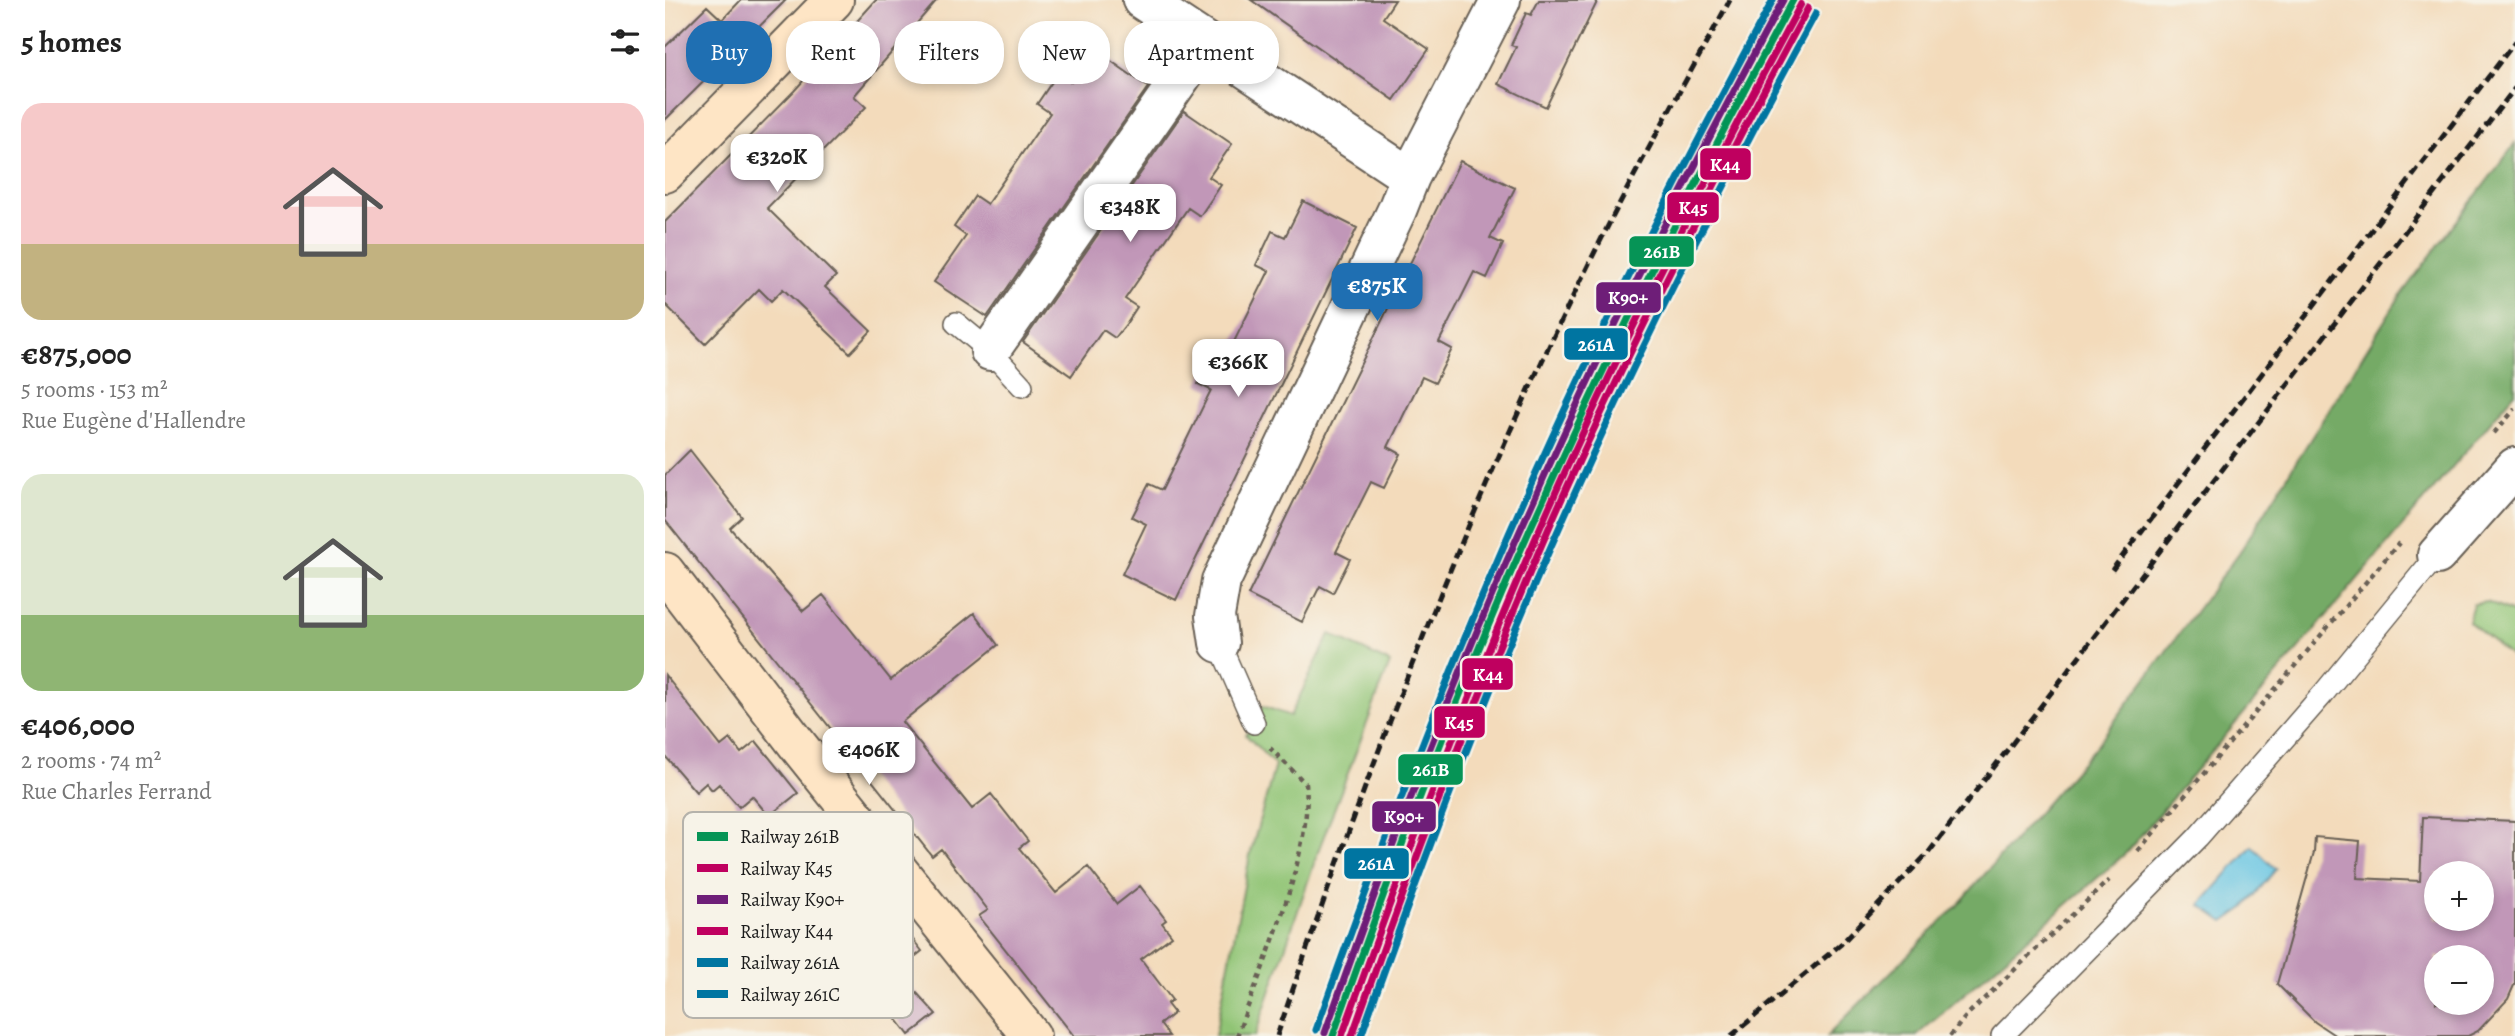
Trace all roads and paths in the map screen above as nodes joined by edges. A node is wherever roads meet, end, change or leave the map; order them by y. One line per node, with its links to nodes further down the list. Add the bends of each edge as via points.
1 (834, 0): 7 (street)
2 (1142, 0): 4 (street)
3 (1501, 0): 8 (street)
4 (1172, 21)
5 (1177, 84): 10 (street)
6 (1267, 84): 8 (street)
7 (665, 173)
8 (1410, 177): 18 (street, via 1221,581 1215,616)
9 (956, 323): 10 (lane)
10 (990, 351): 11 (lane)
11 (1021, 386)
12 (2515, 409): 13 (path)
13 (2490, 438)
14 (2515, 467): 16 (street)
15 (2405, 537): 21 (path)
16 (2437, 555): 27 (lane, via 2198,837)
17 (665, 572): 20 (street)
18 (1219, 643): 19 (lane)
19 (1254, 723): 25 (path, via 1263,742 1306,784 1307,796 1297,865)
20 (851, 812)
21 (2131, 858)
22 (2112, 877): 26 (path)
23 (913, 889): 24 (street)
24 (1031, 1036)
25 (1237, 1036)
26 (1950, 1036)
27 (2002, 1036)

